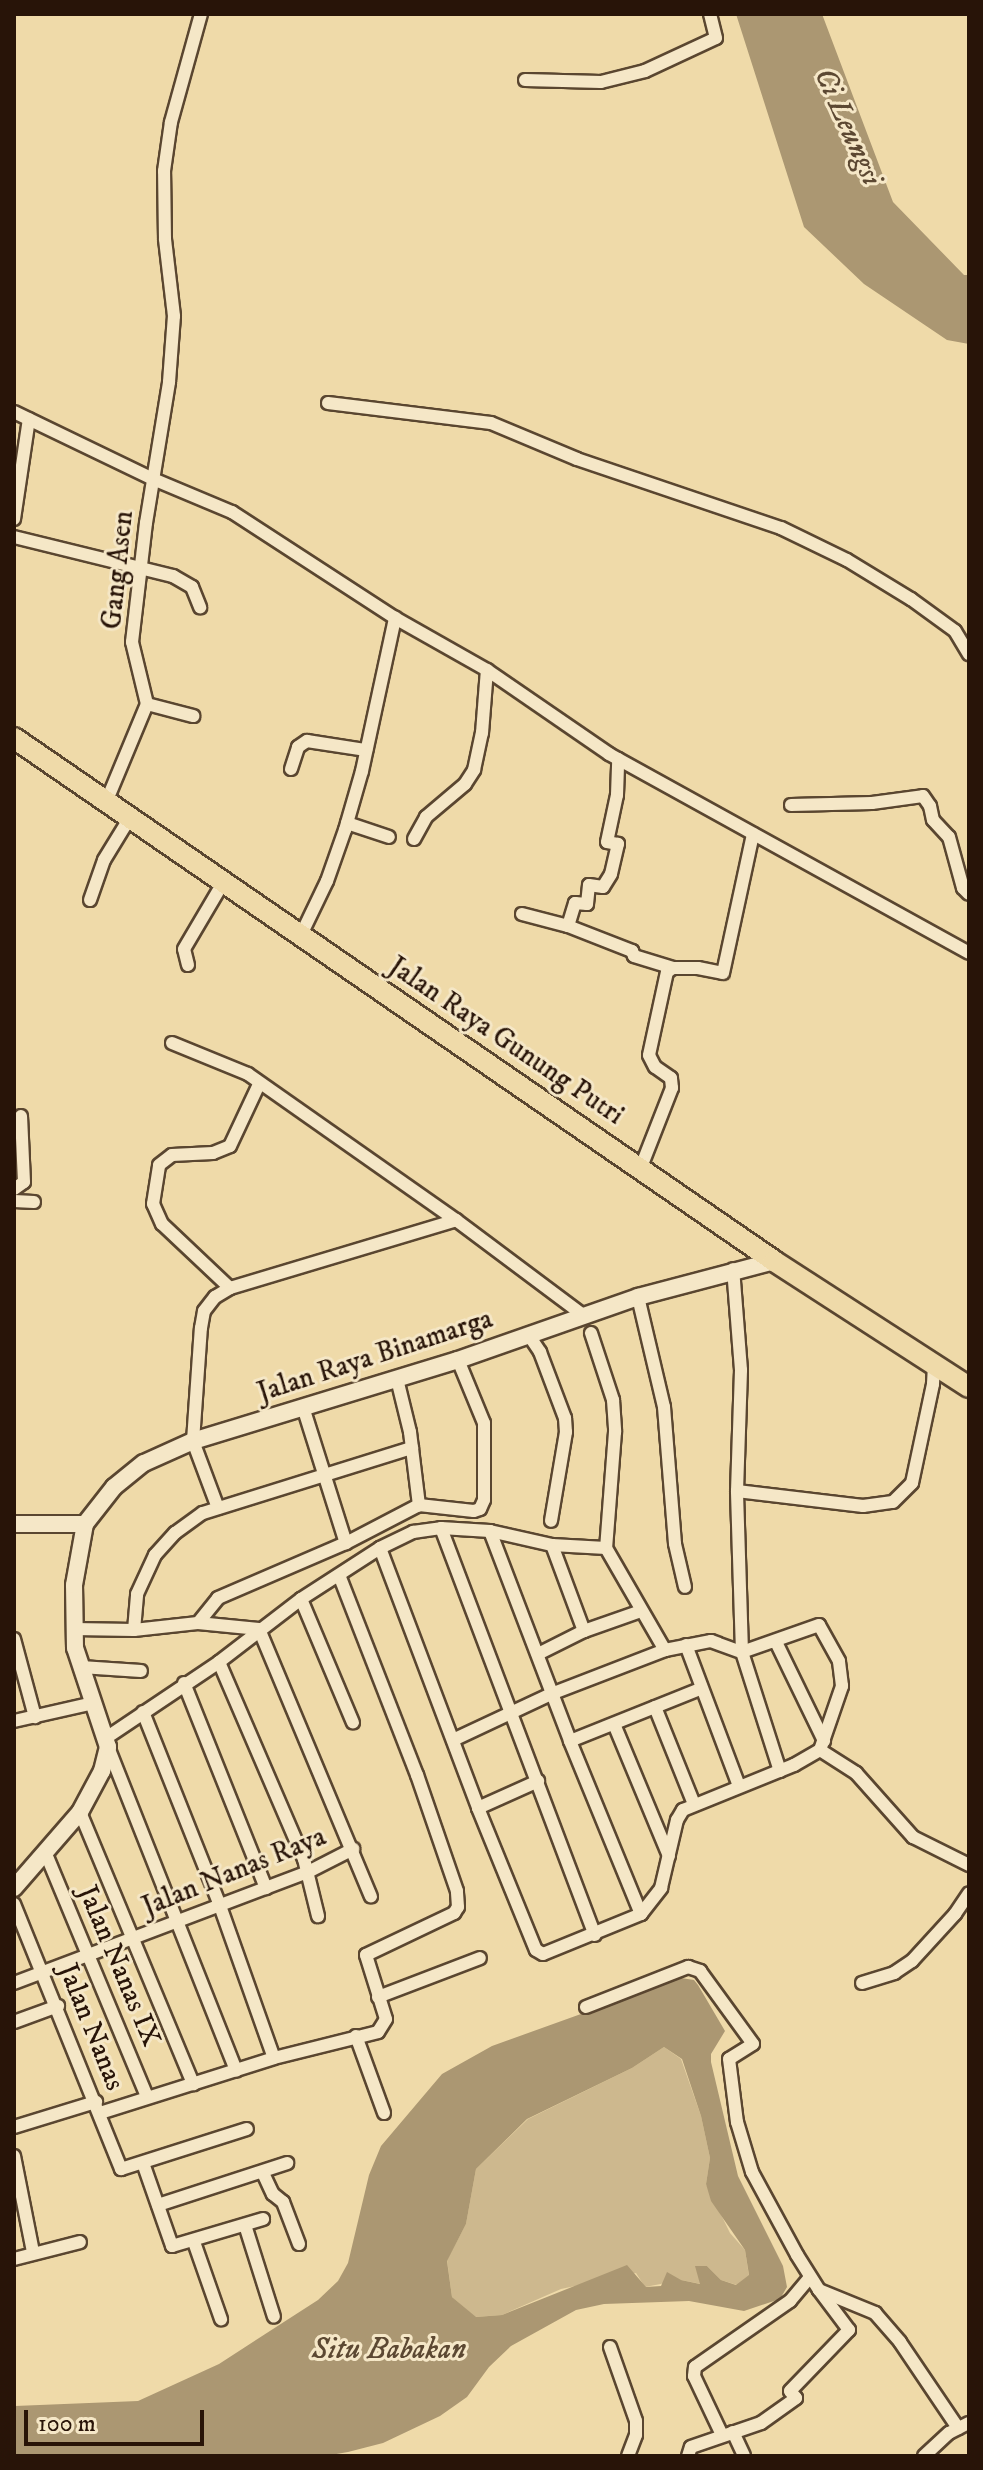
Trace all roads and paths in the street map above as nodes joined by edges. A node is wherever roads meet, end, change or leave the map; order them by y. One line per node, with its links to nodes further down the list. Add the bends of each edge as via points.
1 (201, 14): 7 (street, Gang Asen, via 171,122 164,171 174,316)
2 (710, 14): 3 (street, via 716,38 645,71 601,82)
3 (525, 80)
4 (328, 403): 13 (street, via 491,423 577,459 781,528 847,560 921,606 955,631)
5 (14, 412): 6 (street)
6 (29, 419): 7 (street); 8 (street)
7 (153, 479): 10 (street, Gang Asen); 12 (street, via 252,524)
8 (14, 519)
9 (14, 537): 10 (street)
10 (140, 569): 11 (street, via 189,584); 15 (street, Gang Asen, via 132,642)
11 (200, 607)
12 (395, 618): 14 (street); 18 (street)
13 (969, 654)
14 (487, 670): 19 (street); 27 (street, via 474,770 426,817)
15 (147, 704): 16 (street); 21 (street)
16 (193, 716)
17 (14, 738): 21 (main road, Jalan Raya Gunung Putri)
18 (366, 750): 20 (street, via 307,741 298,747); 24 (street)
19 (618, 759): 25 (street); 32 (street, via 615,809 607,835 607,842 618,844 611,874 603,887 589,885 587,904 575,903)
20 (291, 769)
21 (107, 800): 23 (main road, Jalan Raya Gunung Putri)
22 (791, 805): 29 (street, via 923,796 933,820 949,837)
23 (131, 816): 28 (main road, Jalan Raya Gunung Putri); 30 (street, via 104,860)
24 (347, 823): 26 (street); 33 (street)
25 (753, 834): 34 (street); 36 (street, via 723,973)
26 (389, 837)
27 (414, 839)
28 (224, 881): 33 (main road, Jalan Raya Gunung Putri); 35 (street, via 184,949)
29 (969, 894)
30 (90, 900)
31 (522, 914): 32 (street)
32 (568, 926): 36 (street)
33 (301, 935): 40 (main road, Jalan Raya Gunung Putri)
34 (969, 953)
35 (188, 965)
36 (673, 968): 40 (street, via 667,972 649,1055 671,1078 672,1088)
37 (172, 1043): 38 (street, via 236,1067)
38 (259, 1084): 44 (street); 47 (street, via 230,1146 213,1153 172,1155 159,1165 153,1204 162,1224)
39 (21, 1116): 41 (street, via 24,1182)
40 (641, 1167): 45 (main road, Jalan Raya Gunung Putri)
41 (14, 1189)
42 (14, 1201): 43 (street)
43 (34, 1202)
44 (456, 1220): 47 (street); 49 (street)
45 (774, 1261): 46 (street, Jalan Raya Binamarga); 53 (main road, Jalan Raya Gunung Putri)
46 (733, 1269): 48 (street, Jalan Raya Binamarga); 60 (street, via 741,1370)
47 (230, 1288): 57 (street, via 204,1311)
48 (638, 1297): 49 (street, Jalan Raya Binamarga); 73 (street, via 664,1407 675,1544)
49 (583, 1315): 51 (street, Jalan Raya Binamarga)
50 (591, 1333): 71 (street, via 613,1400)
51 (528, 1334): 52 (street, Jalan Raya Binamarga); 63 (street, via 565,1418)
52 (458, 1360): 54 (street, Jalan Raya Binamarga); 61 (street, via 484,1423 484,1500 474,1511)
53 (934, 1363): 55 (main road, Jalan Raya Gunung Putri); 60 (street, via 912,1483 893,1502 863,1506)
54 (397, 1379): 56 (street, Jalan Raya Binamarga); 58 (street)
55 (969, 1387)
56 (303, 1407): 57 (street, Jalan Raya Binamarga); 59 (street)
57 (193, 1441): 62 (street); 65 (street, Jalan Raya Binamarga, via 130,1474)
58 (412, 1448): 59 (street); 61 (street)
59 (324, 1475): 62 (street); 68 (street)
60 (737, 1491): 85 (street)
61 (419, 1505): 68 (street)
62 (218, 1508): 79 (street, via 175,1533 155,1555 137,1594)
63 (551, 1521)
64 (14, 1524): 65 (street)
65 (85, 1524): 77 (street, via 77,1558)
66 (441, 1528): 67 (street); 70 (street, via 413,1532); 96 (street)
67 (490, 1531): 69 (street); 86 (street)
68 (346, 1543): 76 (street, via 218,1598)
69 (552, 1545): 71 (street); 80 (street)
70 (380, 1548): 72 (street); 101 (street)
71 (606, 1548): 75 (street)
72 (340, 1577): 74 (street); 132 (street, via 457,1891 454,1913 369,1952 366,1960)
73 (685, 1587)
74 (301, 1599): 78 (street); 99 (street)
75 (641, 1611): 80 (street); 84 (street)
76 (198, 1623): 78 (street); 79 (street)
77 (74, 1629): 79 (street); 88 (street)
78 (259, 1629): 87 (street); 111 (street, Jalan Nanas Raya)
79 (134, 1630)
80 (584, 1631): 86 (street)
81 (14, 1639): 97 (street)
82 (776, 1642): 85 (street); 104 (street); 104 (street, via 819,1625 834,1650 843,1676)
83 (686, 1645): 84 (street); 85 (street, via 711,1641); 91 (street)
84 (665, 1650): 92 (street)
85 (742, 1652): 105 (street)
86 (538, 1654): 92 (street)
87 (219, 1662): 90 (street); 115 (street)
88 (81, 1667): 89 (street); 93 (street)
89 (141, 1671)
90 (184, 1683): 95 (street); 117 (street)
91 (700, 1689): 94 (street); 107 (street)
92 (551, 1694): 96 (street); 102 (street)
93 (93, 1703): 97 (street); 103 (street)
94 (655, 1707): 100 (street); 108 (street)
95 (143, 1712): 103 (street); 120 (street)
96 (514, 1715): 101 (street); 106 (street)
97 (35, 1717): 98 (street)
98 (14, 1721)
99 (353, 1723)
100 (614, 1724): 102 (street); 113 (street)
101 (453, 1740): 109 (street)
102 (570, 1741): 122 (street)
103 (107, 1743): 110 (street, via 102,1771); 124 (street)
104 (822, 1745): 105 (street); 114 (street, via 856,1773 913,1837)
105 (780, 1771): 107 (street)
106 (538, 1781): 109 (street); 125 (street)
107 (739, 1786): 108 (street)
108 (694, 1804): 113 (street, via 677,1820)
109 (478, 1808): 125 (street, via 538,1953)
110 (80, 1812): 112 (street); 126 (street)
111 (353, 1849): 115 (street, Jalan Nanas Raya); 119 (street)
112 (46, 1854): 116 (street); 127 (street, Jalan Nanas IX)
113 (669, 1856): 122 (street, via 661,1888)
114 (969, 1865)
115 (308, 1872): 117 (street, Jalan Nanas Raya); 123 (street)
116 (14, 1888)
117 (266, 1888): 120 (street, Jalan Nanas Raya)
118 (969, 1893): 131 (street, via 912,1961)
119 (371, 1897)
120 (219, 1903): 124 (street, Jalan Nanas Raya); 137 (street)
121 (14, 1904): 129 (street, Jalan Nanas)
122 (641, 1914): 125 (street)
123 (318, 1916)
124 (175, 1922): 126 (street, Jalan Nanas Raya); 138 (street)
125 (595, 1935)
126 (134, 1939): 127 (street, Jalan Nanas Raya); 139 (street)
127 (89, 1958): 129 (street, Jalan Nanas Raya); 140 (street, Jalan Nanas IX)
128 (480, 1958): 132 (street)
129 (44, 1974): 130 (street, Jalan Nanas Raya); 133 (street, Jalan Nanas)
130 (14, 1983)
131 (862, 1983)
132 (378, 1997): 136 (street, via 384,2027)
133 (58, 2006): 135 (street); 141 (street, Jalan Nanas)
134 (586, 2007): 157 (street, via 688,1967 700,1971 753,2044 729,2059 737,2122 752,2172)
135 (14, 2022)
136 (356, 2036): 137 (street); 142 (street)
137 (274, 2058): 138 (street)
138 (236, 2071): 139 (street)
139 (193, 2084): 140 (street)
140 (147, 2097): 141 (street)
141 (98, 2107): 143 (street); 146 (street, Jalan Nanas, via 121,2169)
142 (384, 2113)
143 (14, 2127)
144 (247, 2129): 146 (street)
145 (14, 2156): 155 (street)
146 (143, 2163): 149 (street)
147 (287, 2163): 148 (street)
148 (263, 2173): 149 (street); 154 (street, via 283,2202)
149 (158, 2205): 153 (street, via 172,2246)
150 (263, 2219): 151 (street)
151 (245, 2225): 153 (street); 159 (street)
152 (80, 2242): 155 (street)
153 (194, 2242): 160 (street)
154 (299, 2244)
155 (33, 2252): 156 (street)
156 (14, 2259)
157 (810, 2277): 158 (street); 163 (street, via 790,2301 695,2367 694,2376)
158 (819, 2290): 162 (street, via 875,2313); 163 (street, via 847,2324 848,2333 790,2391 796,2398 761,2423)
159 (274, 2317)
160 (221, 2319)
161 (610, 2347): 164 (street, via 636,2421)
162 (964, 2425): 167 (street)
163 (727, 2434): 165 (street, via 691,2447); 166 (street)
164 (628, 2456)
165 (688, 2456)
166 (744, 2456)
167 (924, 2456)

